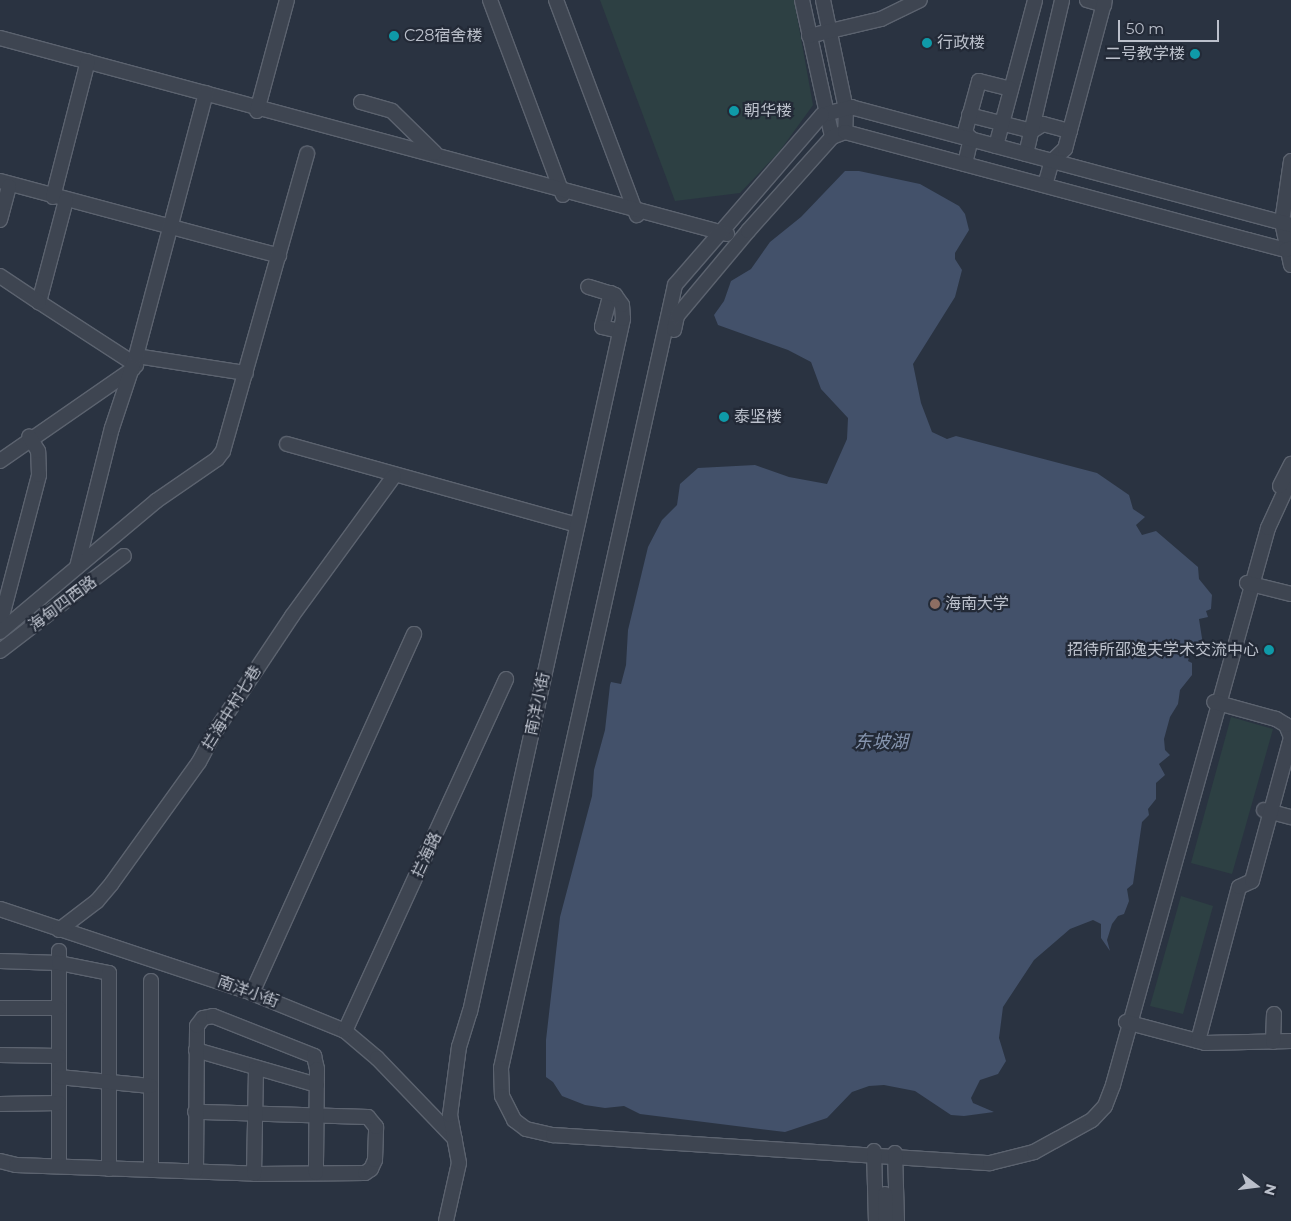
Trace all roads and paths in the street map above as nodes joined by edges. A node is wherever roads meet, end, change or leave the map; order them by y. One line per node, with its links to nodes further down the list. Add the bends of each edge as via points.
1 (288, 0): 21 (street)
2 (490, 0): 40 (street)
3 (550, 0): 17 (street)
4 (556, 0): 17 (street)
5 (802, 0): 13 (street)
6 (823, 0): 12 (street)
7 (920, 0): 12 (street, via 892,15)
8 (1035, 0): 18 (street)
9 (1062, 0): 26 (street)
10 (1087, 0): 11 (street)
11 (1105, 2): 27 (street)
12 (830, 32): 13 (street); 22 (street)
13 (809, 36): 23 (street)
14 (0, 38): 16 (street)
15 (0, 44): 16 (street)
16 (88, 63): 19 (street); 42 (street)
17 (578, 65): 43 (street)
18 (1011, 89): 24 (street, via 978,80); 25 (street)
19 (209, 97): 21 (street); 46 (street)
20 (361, 102): 34 (street, via 392,111)
21 (258, 109): 34 (street)
22 (846, 109): 23 (street); 28 (street); 30 (street, via 856,108)
23 (826, 114): 29 (street); 47 (street)
24 (969, 114): 25 (street); 30 (street, via 965,132)
25 (1002, 123): 26 (street); 31 (street)
26 (1032, 131): 27 (street, via 1043,124); 33 (street)
27 (1070, 131): 35 (street, via 1065,149)
28 (845, 132): 29 (street); 37 (street)
29 (832, 137): 48 (street)
30 (971, 140): 31 (street); 37 (street)
31 (996, 146): 33 (street)
32 (307, 154): 50 (street)
33 (1026, 154): 35 (street)
34 (440, 159): 40 (street)
35 (1052, 161): 39 (street); 45 (street)
36 (1291, 161): 45 (street)
37 (965, 164): 39 (street)
38 (4, 184): 42 (street); 44 (street)
39 (1045, 185): 49 (street)
40 (562, 192): 43 (street)
41 (1291, 197): 45 (street)
42 (60, 199): 46 (street); 54 (street)
43 (633, 212): 47 (street)
44 (0, 220)
45 (1288, 220): 49 (street)
46 (174, 228): 50 (street); 55 (street)
47 (719, 235): 48 (street); 107 (street, via 675,286 500,1068 500,1088 514,1120 526,1129 542,1134)
48 (740, 241): 107 (street, via 677,316 507,1072 507,1087 519,1115 542,1128)
49 (1288, 249): 51 (street)
50 (279, 256): 56 (street)
51 (1291, 265)
52 (0, 276): 54 (street)
53 (588, 287): 64 (street, 南洋小街, via 611,293 622,305 620,331)
54 (38, 302): 55 (street)
55 (136, 362): 56 (street); 57 (street); 66 (street, via 112,428)
56 (246, 373): 66 (street, via 227,442 217,459 156,501)
57 (30, 438): 59 (street); 60 (street); 70 (street, via 38,451 39,476)
58 (287, 444): 62 (street)
59 (0, 456)
60 (0, 461)
61 (1291, 464): 67 (street, via 1266,518)
62 (394, 476): 64 (street); 79 (street, 拦海中村七巷, via 253,672 199,762 128,862 97,901)
63 (1291, 478): 67 (street, via 1268,528)
64 (577, 525): 106 (street, 南洋小街, via 470,1012 459,1047 450,1115)
65 (124, 556): 73 (street, 海甸四西路)
66 (77, 567): 71 (street)
67 (1251, 581): 68 (street); 69 (street); 75 (street)
68 (1291, 587)
69 (1291, 594)
70 (0, 624)
71 (0, 632)
72 (414, 634): 83 (street)
73 (0, 651)
74 (506, 679): 88 (street, 拦海路)
75 (1216, 706): 76 (street, via 1281,731 1282,742); 87 (street)
76 (1267, 811): 77 (street); 90 (street, via 1252,881 1239,887)
77 (1291, 817)
78 (0, 909): 79 (street, 南洋小街)
79 (59, 930): 83 (street, 南洋小街)
80 (59, 957): 81 (street); 85 (street); 98 (street, via 108,973)
81 (0, 961)
82 (151, 981): 99 (street)
83 (252, 993): 88 (street, 南洋小街)
84 (0, 1008): 85 (street)
85 (59, 1008): 95 (street)
86 (1274, 1014): 91 (street)
87 (1130, 1019): 90 (street); 107 (street, via 1104,1106 1088,1124 1060,1140 1034,1152 996,1162)
88 (346, 1031): 106 (street, 南洋小街, via 377,1058)
89 (1291, 1034): 91 (street)
90 (1196, 1037): 91 (street)
91 (1273, 1038): 92 (street)
92 (1291, 1041)
93 (196, 1050): 96 (street); 100 (street, via 197,1026 203,1018 212,1016 309,1052 317,1061); 103 (street)
94 (0, 1055): 95 (street)
95 (59, 1056): 97 (street)
96 (256, 1068): 100 (street); 104 (street)
97 (59, 1077): 98 (street); 102 (street)
98 (109, 1082): 99 (street); 110 (street)
99 (151, 1086): 111 (street)
100 (317, 1086): 105 (street)
101 (0, 1104): 102 (street)
102 (59, 1104): 109 (street)
103 (195, 1112): 104 (street); 112 (street)
104 (255, 1113): 105 (street); 114 (street)
105 (317, 1114): 113 (street); 113 (street, via 368,1117 376,1126 376,1142 371,1169 365,1172)
106 (457, 1141): 116 (street, 南洋小街, via 459,1163)
107 (884, 1155): 115 (street); 115 (street)
108 (0, 1161): 109 (street)
109 (59, 1166): 110 (street)
110 (110, 1169): 111 (street)
111 (151, 1170): 112 (street)
112 (196, 1171): 114 (street)
113 (316, 1173): 114 (street)
114 (254, 1174)
115 (886, 1217)
116 (446, 1221)

